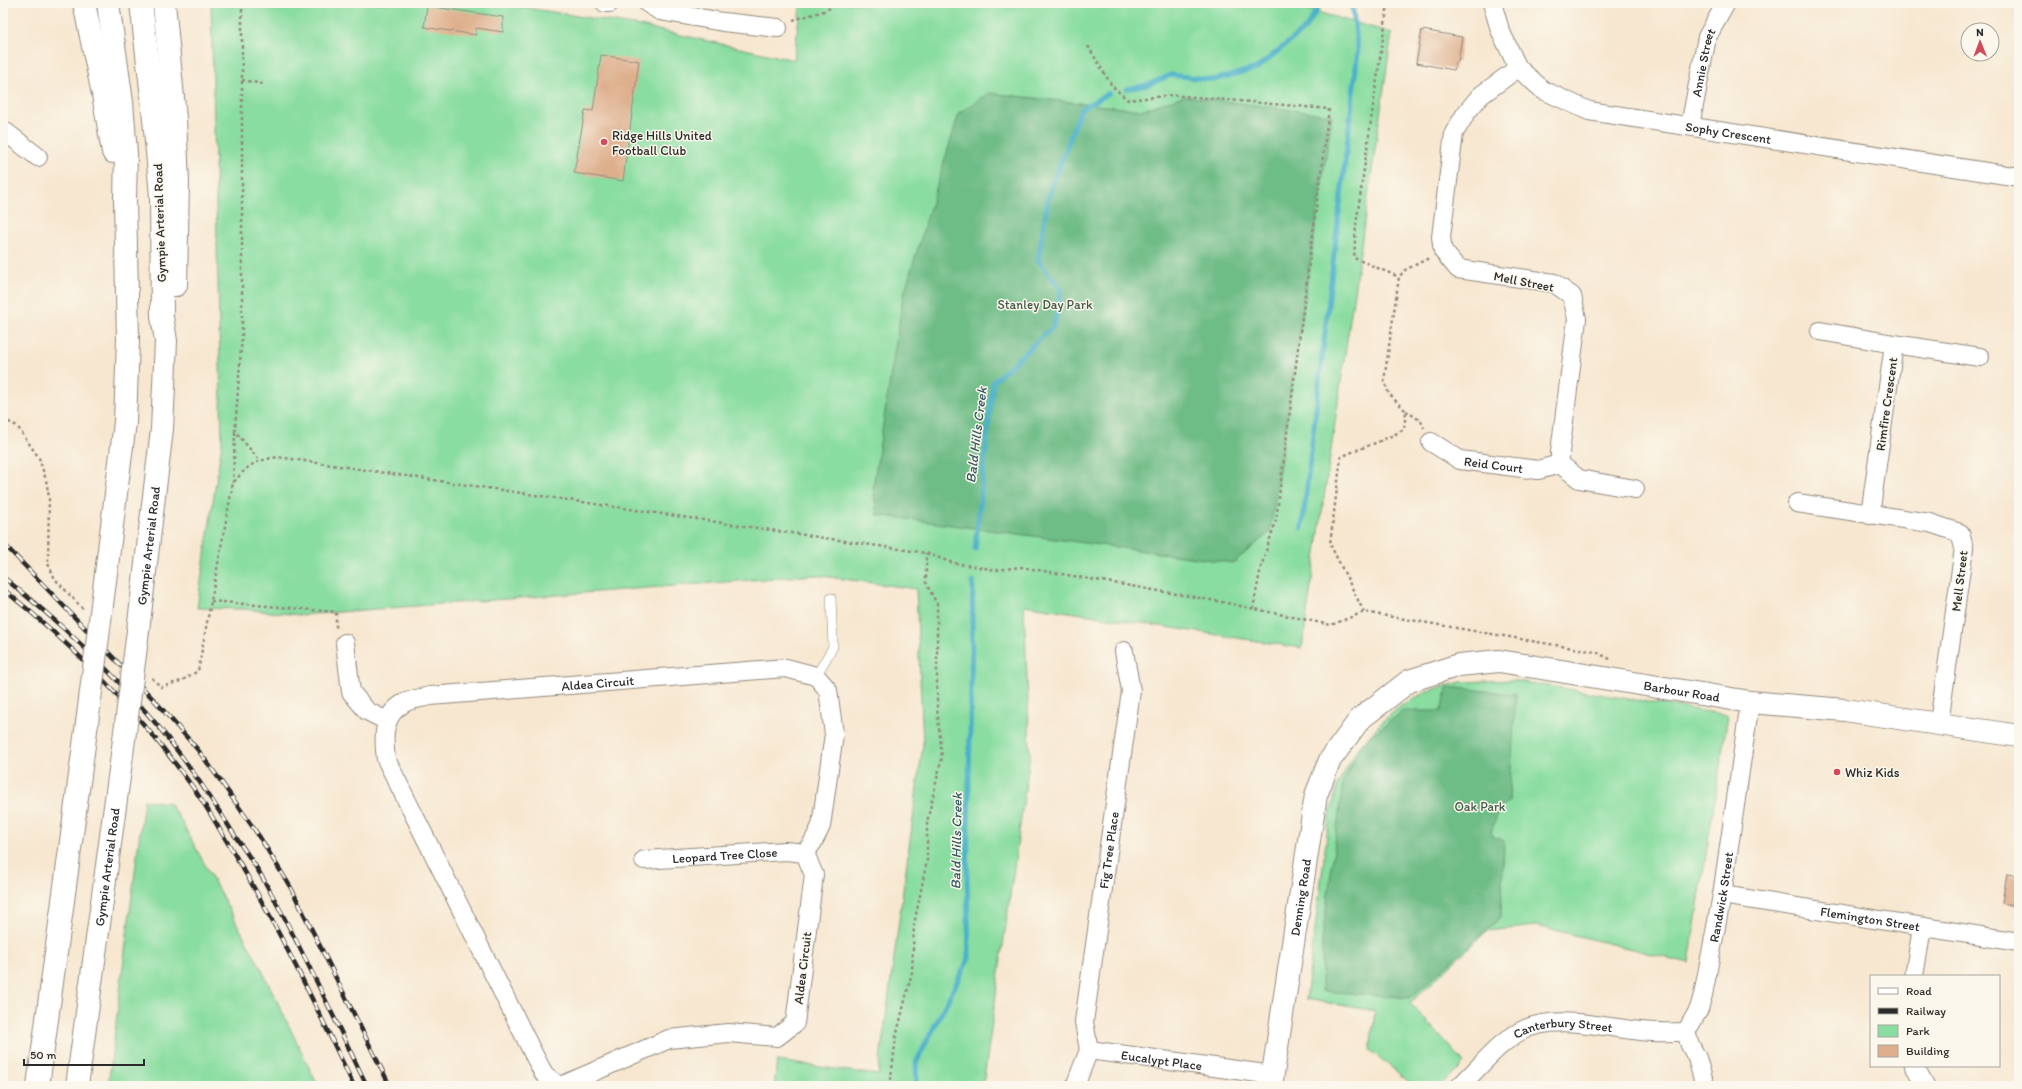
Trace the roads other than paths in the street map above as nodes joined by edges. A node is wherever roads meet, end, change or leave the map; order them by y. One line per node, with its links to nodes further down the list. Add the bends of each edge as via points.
1 (84, 3): 16 (main road, via 104,94 115,188)
2 (108, 3): 16 (main road, via 122,102 126,153)
3 (141, 3): 18 (main road, Gympie Arterial Road, via 161,196 162,317)
4 (164, 3): 18 (main road, via 178,182 174,319)
5 (605, 3): 6 (street)
6 (610, 3)
7 (647, 3): 10 (street, via 660,11)
8 (1492, 3): 11 (street, Sophy Crescent, via 1500,30)
9 (1726, 3): 12 (street, Annie Street, via 1707,37)
10 (778, 28)
11 (1518, 68): 12 (street, Sophy Crescent, via 1542,90 1589,111); 22 (street, Mell Street, via 1480,96 1454,133 1441,237 1443,250 1458,269 1554,283 1572,296 1577,319)
12 (1690, 126): 15 (street, Sophy Crescent)
13 (3, 130): 14 (street)
14 (38, 157)
15 (2019, 177)
16 (125, 200): 45 (main road, bridge, via 128,340 125,422)
17 (1820, 331): 19 (street, Rimfire Crescent)
18 (166, 341): 46 (main road, Gympie Arterial Road, bridge, via 162,429 138,631)
19 (1894, 344): 20 (street); 25 (street, Rimfire Crescent)
20 (1980, 357)
21 (1431, 442): 22 (street, Reid Court, via 1460,460 1538,470)
22 (1560, 464): 23 (street, via 1579,479)
23 (1636, 489)
24 (1796, 503): 25 (street, Mell Street)
25 (1870, 515): 33 (street, Mell Street, via 1930,523 1960,533 1964,548)
26 (832, 598): 29 (lane, via 833,647)
27 (345, 643): 32 (street, via 351,692 367,710)
28 (1124, 651): 42 (street, Fig Tree Place, via 1131,691 1084,1022)
29 (816, 676): 32 (street, Aldea Circuit, via 786,668 430,696 406,702 392,713); 35 (street, via 828,690 834,734 821,826)
30 (1750, 702): 31 (main road, Barbour Road, via 1489,661 1460,665 1409,681); 33 (main road, Barbour Road, via 1845,710); 37 (street, Randwick Street)
31 (1360, 719): 44 (main road, Denning Road, via 1330,760 1316,795)
32 (387, 721): 47 (street, Aldea Circuit, via 383,737 386,759 544,1074)
33 (1939, 723): 34 (main road, Barbour Road)
34 (2019, 736)
35 (805, 853): 36 (street, Leopard Tree Close, via 786,851); 47 (street, Aldea Circuit, via 814,875 795,1023 777,1037 728,1033 669,1039)
36 (644, 860)
37 (1722, 895): 38 (street, Flemington Street); 41 (street, Randwick Street, via 1703,995 1699,1009)
38 (1922, 928): 39 (street, Flemington Street); 40 (street)
39 (2019, 942)
40 (1914, 975)
41 (1686, 1032): 49 (street, Canterbury Street, via 1643,1032 1557,1022 1543,1024 1521,1031 1504,1042); 50 (street, via 1697,1058)
42 (1089, 1050): 44 (street, Eucalypt Place); 48 (street)
43 (1915, 1067): 51 (street)
44 (1272, 1080)
45 (38, 1086)
46 (77, 1086)
47 (560, 1086)
48 (1075, 1086)
49 (1460, 1086)
50 (1704, 1086)
51 (1925, 1086)

